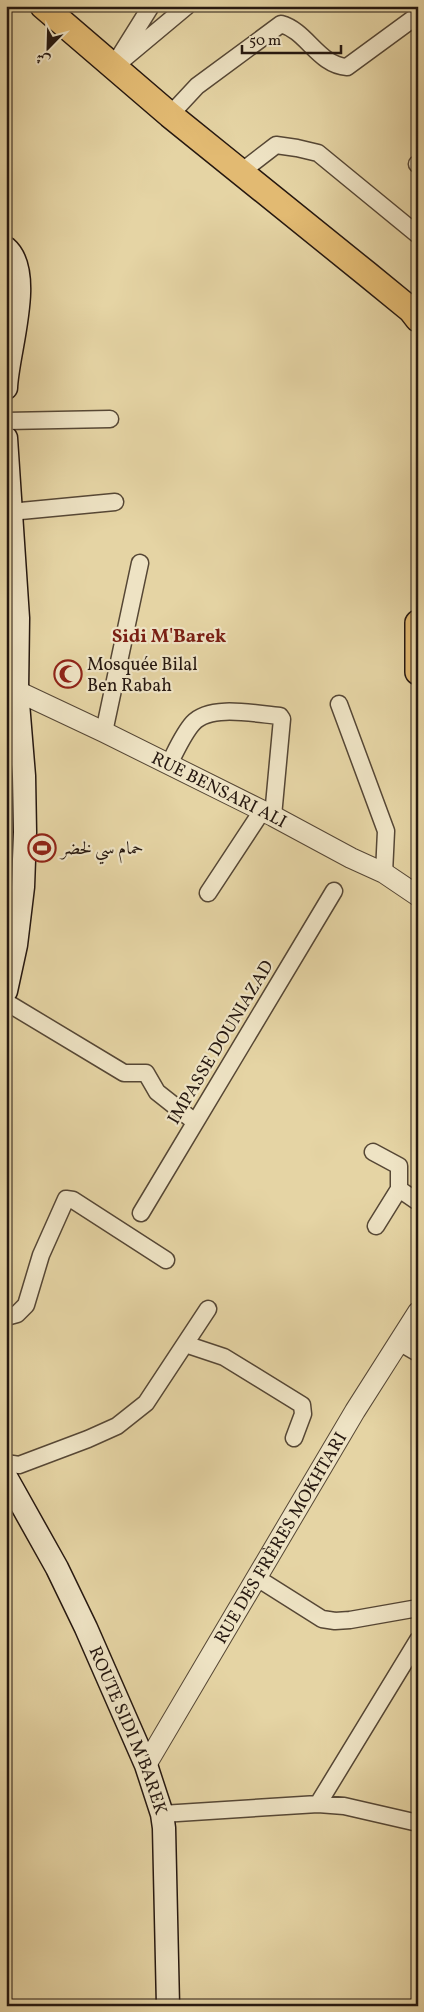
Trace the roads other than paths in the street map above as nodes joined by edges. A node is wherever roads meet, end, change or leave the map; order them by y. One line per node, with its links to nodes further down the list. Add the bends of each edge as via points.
1 (152, 6): 5 (street)
2 (187, 6): 5 (street)
3 (57, 11): 5 (main road)
4 (416, 21): 6 (street, via 347,68 329,62 290,27 281,24 197,86)
5 (114, 67): 6 (main road)
6 (170, 115): 7 (main road)
7 (241, 172): 8 (street, via 276,145 318,153); 10 (main road, via 411,310)
8 (418, 234)
9 (6, 248): 11 (main road, via 11,252 19,274 20,294)
10 (418, 320)
11 (6, 373): 12 (main road)
12 (6, 388)
13 (110, 419): 14 (street)
14 (6, 421)
15 (6, 438): 17 (main road)
16 (115, 502): 17 (street)
17 (10, 512): 19 (main road)
18 (140, 563): 24 (street)
19 (11, 590): 22 (main road, via 18,618)
20 (418, 623): 21 (main road)
21 (418, 672)
22 (17, 691): 24 (street, RUE BENSARI ALI); 31 (main road, via 24,776 23,887)
23 (339, 704): 27 (street, via 386,831)
24 (104, 732): 25 (street, RUE BENSARI ALI)
25 (168, 764): 26 (street, RUE BENSARI ALI); 26 (street, via 192,724 202,715 216,711 280,716)
26 (267, 814): 27 (street, RUE BENSARI ALI); 29 (street)
27 (384, 873): 30 (street, RUE BENSARI ALI)
28 (334, 891): 33 (street, IMPASSE DOUNIAZAD)
29 (208, 893)
30 (418, 896)
31 (6, 992)
32 (6, 1002): 33 (street, via 124,1073 146,1073 156,1092)
33 (195, 1122): 37 (street, IMPASSE DOUNIAZAD)
34 (373, 1152): 35 (street, via 399,1166)
35 (399, 1189): 36 (street); 38 (street)
36 (418, 1202)
37 (141, 1213)
38 (376, 1226)
39 (166, 1260): 42 (street, via 73,1200 66,1199 40,1255 26,1305 17,1314)
40 (208, 1309): 44 (street)
41 (418, 1312): 43 (street, RUE DES FRÈRES MOKHTARI)
42 (6, 1317)
43 (399, 1342): 45 (street); 49 (street, RUE DES FRÈRES MOKHTARI)
44 (185, 1344): 46 (street, via 224,1357 302,1405 303,1414); 47 (street, via 146,1403 117,1426 19,1464)
45 (418, 1353)
46 (294, 1438)
47 (6, 1463)
48 (6, 1477): 52 (main road, ROUTE SIDI M'BAREK, via 74,1602)
49 (257, 1578): 50 (street, via 322,1618 335,1621); 52 (street, RUE DES FRÈRES MOKHTARI)
50 (418, 1608)
51 (418, 1640): 53 (street)
52 (146, 1765): 54 (main road, ROUTE SIDI M'BAREK)
53 (318, 1804): 54 (street); 55 (street, via 344,1806)
54 (162, 1814): 56 (main road, ROUTE SIDI M'BAREK)
55 (418, 1823)
56 (168, 2006)

